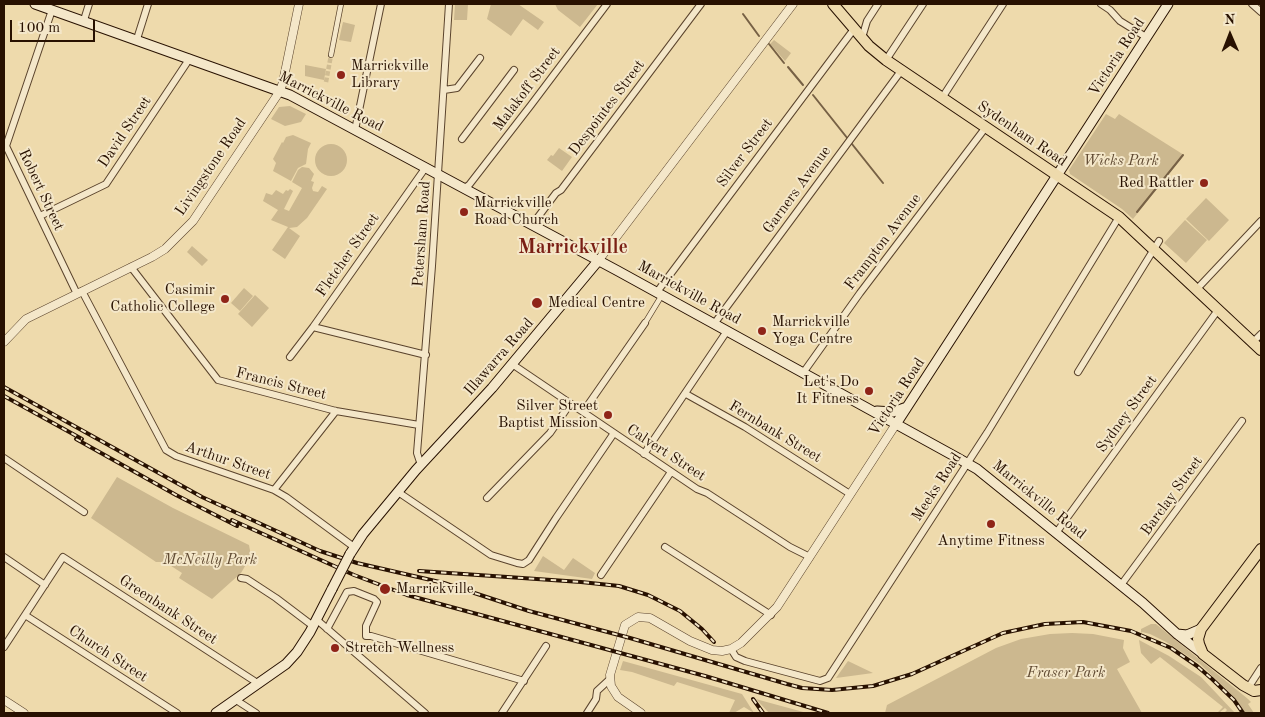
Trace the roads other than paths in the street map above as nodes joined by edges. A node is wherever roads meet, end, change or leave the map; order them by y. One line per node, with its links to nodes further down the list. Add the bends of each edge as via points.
1 (35, 4): 18 (main road, Marrickville Road)
2 (89, 4): 20 (street)
3 (148, 4): 25 (street)
4 (300, 4): 33 (street, Livingstone Road)
5 (341, 4): 26 (street)
6 (381, 4): 36 (street)
7 (449, 4): 32 (street, Petersham Road)
8 (607, 4): 42 (street, Malakoff Street, via 531,106)
9 (701, 4): 46 (street, Despointes Street)
10 (793, 4): 48 (street, Illawarra Road)
11 (833, 4): 22 (main road, Sydenham Road)
12 (878, 4): 21 (street)
13 (923, 4): 29 (street)
14 (1003, 4): 34 (street)
15 (1101, 4): 23 (street)
16 (1168, 4): 23 (main road, Victoria Road)
17 (1252, 4): 19 (street)
18 (52, 10): 20 (main road, Marrickville Road); 37 (street, Robert Street)
19 (1261, 12)
20 (84, 20): 25 (main road, Marrickville Road)
21 (867, 21): 22 (street); 24 (street)
22 (853, 28): 24 (main road, Sydenham Road); 52 (street, Silver Street)
23 (1146, 37): 41 (main road, Victoria Road)
24 (862, 38): 29 (main road, Sydenham Road)
25 (137, 39): 27 (main road, Marrickville Road)
26 (331, 55)
27 (190, 58): 33 (main road, Marrickville Road); 43 (street, David Street, via 106,184)
28 (480, 58): 32 (street, via 457,88)
29 (886, 60): 31 (main road, Sydenham Road)
30 (514, 70): 38 (street)
31 (901, 71): 34 (main road, Sydenham Road); 55 (street, Garners Avenue)
32 (444, 90): 40 (street, Petersham Road)
33 (280, 91): 36 (main road, Marrickville Road); 49 (street, Livingstone Road, via 193,221 165,249)
34 (942, 98): 35 (main road, Sydenham Road)
35 (986, 128): 41 (main road, Sydenham Road); 66 (street, Frampton Avenue)
36 (355, 130): 39 (main road, Marrickville Road)
37 (6, 136): 43 (street, Robert Street, via 6,146)
38 (462, 139)
39 (426, 167): 40 (main road, Marrickville Road); 56 (street, Fletcher Street)
40 (438, 174): 42 (main road, Marrickville Road); 62 (street, Petersham Road)
41 (1057, 176): 44 (main road, Sydenham Road); 69 (main road, Victoria Road)
42 (464, 188): 46 (main road, Marrickville Road)
43 (40, 216): 51 (street, Robert Street)
44 (1118, 218): 47 (main road, Sydenham Road); 79 (street, Meeks Road)
45 (1261, 221): 50 (street)
46 (532, 225): 48 (main road, Marrickville Road)
47 (1156, 245): 50 (main road, Sydenham Road); 65 (street)
48 (598, 260): 52 (main road, Marrickville Road); 64 (main road, Illawarra Road)
49 (131, 267): 51 (street, Livingstone Road); 71 (street, Francis Street, via 218,380)
50 (1196, 290): 53 (main road, Sydenham Road)
51 (79, 292): 59 (street, Livingstone Road, via 26,319); 82 (street, Arthur Street, via 166,450)
52 (659, 294): 54 (street); 55 (main road, Marrickville Road)
53 (1218, 310): 60 (main road, Sydenham Road); 87 (street, Sydney Street)
54 (645, 323): 72 (street)
55 (714, 324): 57 (main road, Marrickville Road)
56 (314, 327): 62 (street); 63 (street, Fletcher Street)
57 (727, 331): 66 (main road, Marrickville Road); 67 (street)
58 (1261, 334): 60 (street)
59 (5, 338)
60 (1253, 342): 61 (main road, Sydenham Road)
61 (1261, 350)
62 (426, 355): 75 (street, Petersham Road)
63 (290, 357)
64 (512, 364): 68 (street, Calvert Street); 80 (main road, Illawarra Road)
65 (1078, 372)
66 (803, 373): 70 (main road, Marrickville Road)
67 (686, 394): 77 (street); 84 (street, Fernbank Street, via 745,427)
68 (570, 404): 72 (street, Calvert Street); 85 (street, via 550,432)
69 (906, 407): 70 (main road, via 887,412); 74 (main road, Victoria Road)
70 (870, 409): 74 (main road, Marrickville Road)
71 (336, 411): 75 (street, Francis Street); 82 (street)
72 (583, 412): 76 (street, Calvert Street)
73 (1242, 421): 96 (street, Barclay Street)
74 (896, 424): 79 (main road, Marrickville Road); 84 (street, Victoria Road)
75 (420, 425): 80 (street, Petersham Road, via 417,453)
76 (614, 434): 77 (street, Calvert Street); 83 (street, via 526,563 517,564 491,555)
77 (644, 454): 81 (street, Calvert Street)
78 (4, 458): 86 (street)
79 (967, 463): 87 (main road, Marrickville Road); 105 (street, Meeks Road, via 828,678 820,681 752,663 738,658)
80 (421, 465): 83 (main road, Illawarra Road)
81 (671, 472): 92 (street, Calvert Street); 93 (street)
82 (274, 490): 90 (street, Arthur Street)
83 (398, 492): 90 (main road, Illawarra Road)
84 (850, 494): 92 (street, Victoria Road)
85 (487, 498)
86 (84, 512)
87 (1056, 533): 96 (main road, Marrickville Road)
88 (664, 547): 98 (street)
89 (1261, 549): 101 (main road)
90 (352, 550): 99 (main road, Illawarra Road, bridge)
91 (4, 557): 95 (street)
92 (810, 557): 98 (street, Victoria Road)
93 (600, 575)
94 (241, 578): 99 (street)
95 (45, 585): 97 (street); 110 (street, Greenbank Street, via 63,557)
96 (1121, 585): 102 (main road, Marrickville Road)
97 (25, 615): 104 (street); 116 (street, Church Street)
98 (771, 615): 105 (street, Victoria Road)
99 (315, 623): 100 (street); 110 (main road, Illawarra Road, via 286,664)
100 (327, 629): 109 (street, via 347,592 354,591 376,602 366,626 366,636); 119 (street)
101 (1201, 629): 102 (main road, via 1187,635); 106 (main road, via 1199,644)
102 (1177, 634): 106 (main road, Marrickville Road)
103 (546, 646): 109 (street)
104 (4, 647)
105 (731, 649): 108 (street, via 717,651 703,647 650,618 638,617 624,627)
106 (1203, 654): 111 (main road, Marrickville Road)
107 (1261, 668): 111 (street)
108 (610, 679): 121 (street, via 597,691); 122 (street, via 618,697)
109 (524, 681): 120 (street)
110 (259, 684): 114 (main road, Illawarra Road)
111 (1248, 688): 112 (main road)
112 (1261, 690)
113 (4, 700): 115 (street)
114 (236, 700): 117 (main road, Illawarra Road); 118 (street)
115 (24, 713)
116 (177, 713)
117 (216, 713)
118 (256, 713)
119 (425, 713)
120 (502, 713)
121 (587, 713)
122 (641, 713)

